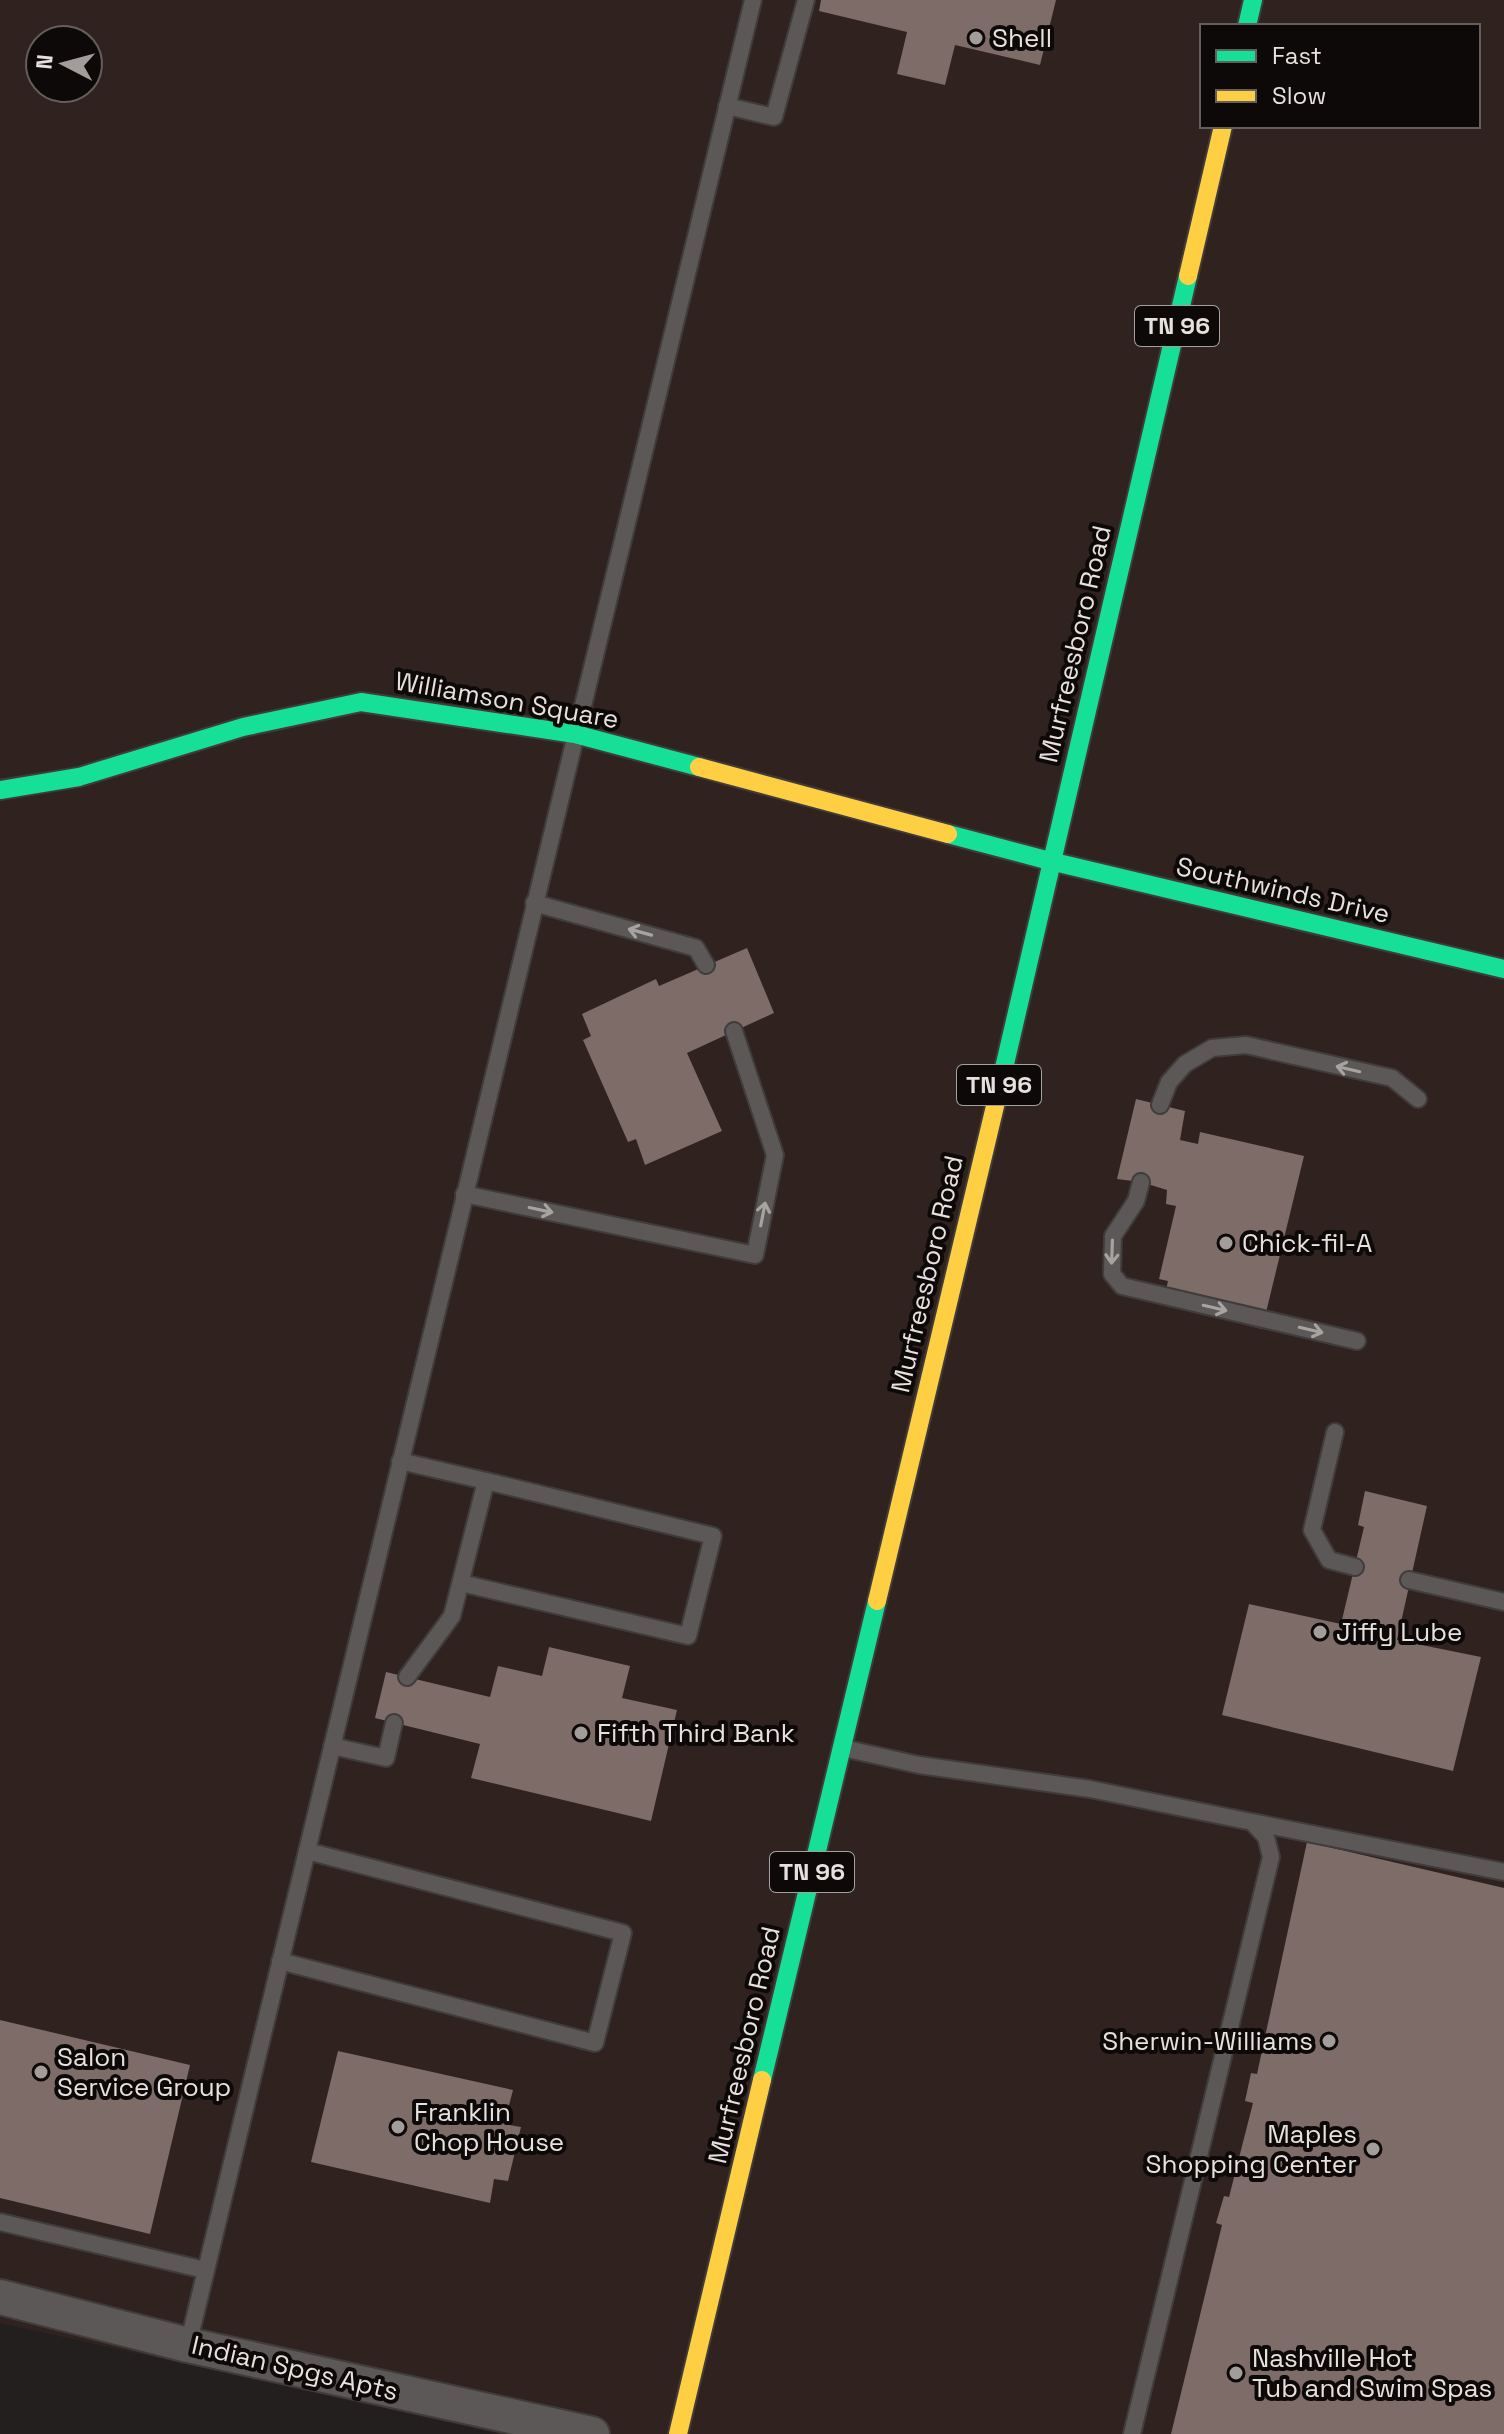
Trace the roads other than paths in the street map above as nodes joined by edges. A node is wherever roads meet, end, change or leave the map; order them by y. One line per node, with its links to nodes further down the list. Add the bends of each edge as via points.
1 (753, 0): 5 (lane)
2 (806, 0): 5 (lane, via 774,117)
3 (1253, 0): 4 (main road)
4 (1247, 24)
5 (727, 106): 7 (lane)
6 (1223, 128): 9 (main road, Murfreesboro Road / TN 96)
7 (575, 734): 8 (main road, Williamson Square, via 361,702 243,727 79,777); 9 (main road, Williamson Square); 10 (lane)
8 (0, 790)
9 (1050, 861): 12 (main road, Southwinds Drive); 29 (main road, Murfreesboro Road / TN 96)
10 (534, 903): 11 (lane, one-way to 10, via 696,948); 17 (lane)
11 (706, 965)
12 (1504, 969)
13 (734, 1031): 17 (lane, one-way to 13, via 755,1255 775,1155)
14 (1418, 1099): 15 (lane, one-way to 15, via 1392,1078 1246,1045 1212,1048 1185,1064 1169,1082)
15 (1160, 1105)
16 (1141, 1182): 18 (lane, one-way to 18, via 1136,1201 1113,1236 1112,1274 1122,1286)
17 (464, 1194): 20 (lane)
18 (1357, 1341)
19 (1335, 1432): 22 (lane, via 1312,1530 1329,1560)
20 (400, 1461): 21 (lane); 28 (lane)
21 (486, 1481): 24 (lane); 24 (lane, via 713,1536 688,1636)
22 (1355, 1567)
23 (1409, 1580): 25 (lane)
24 (461, 1583): 26 (lane, via 452,1616)
25 (1504, 1602)
26 (407, 1677)
27 (394, 1723): 28 (lane, via 386,1758)
28 (332, 1746): 31 (lane)
29 (841, 1748): 30 (lane); 39 (main road, Murfreesboro Road / TN 96)
30 (1252, 1822): 32 (lane); 40 (lane, via 1266,1837 1271,1857)
31 (307, 1851): 33 (lane); 33 (lane, via 623,1933 595,2043)
32 (1504, 1872)
33 (280, 1961): 35 (lane)
34 (0, 2222): 35 (lane)
35 (205, 2270): 37 (lane)
36 (0, 2297): 37 (street, Indian Spgs Apts)
37 (188, 2345): 38 (street, Indian Spgs Apts)
38 (592, 2434)
39 (678, 2434)
40 (1132, 2434)

